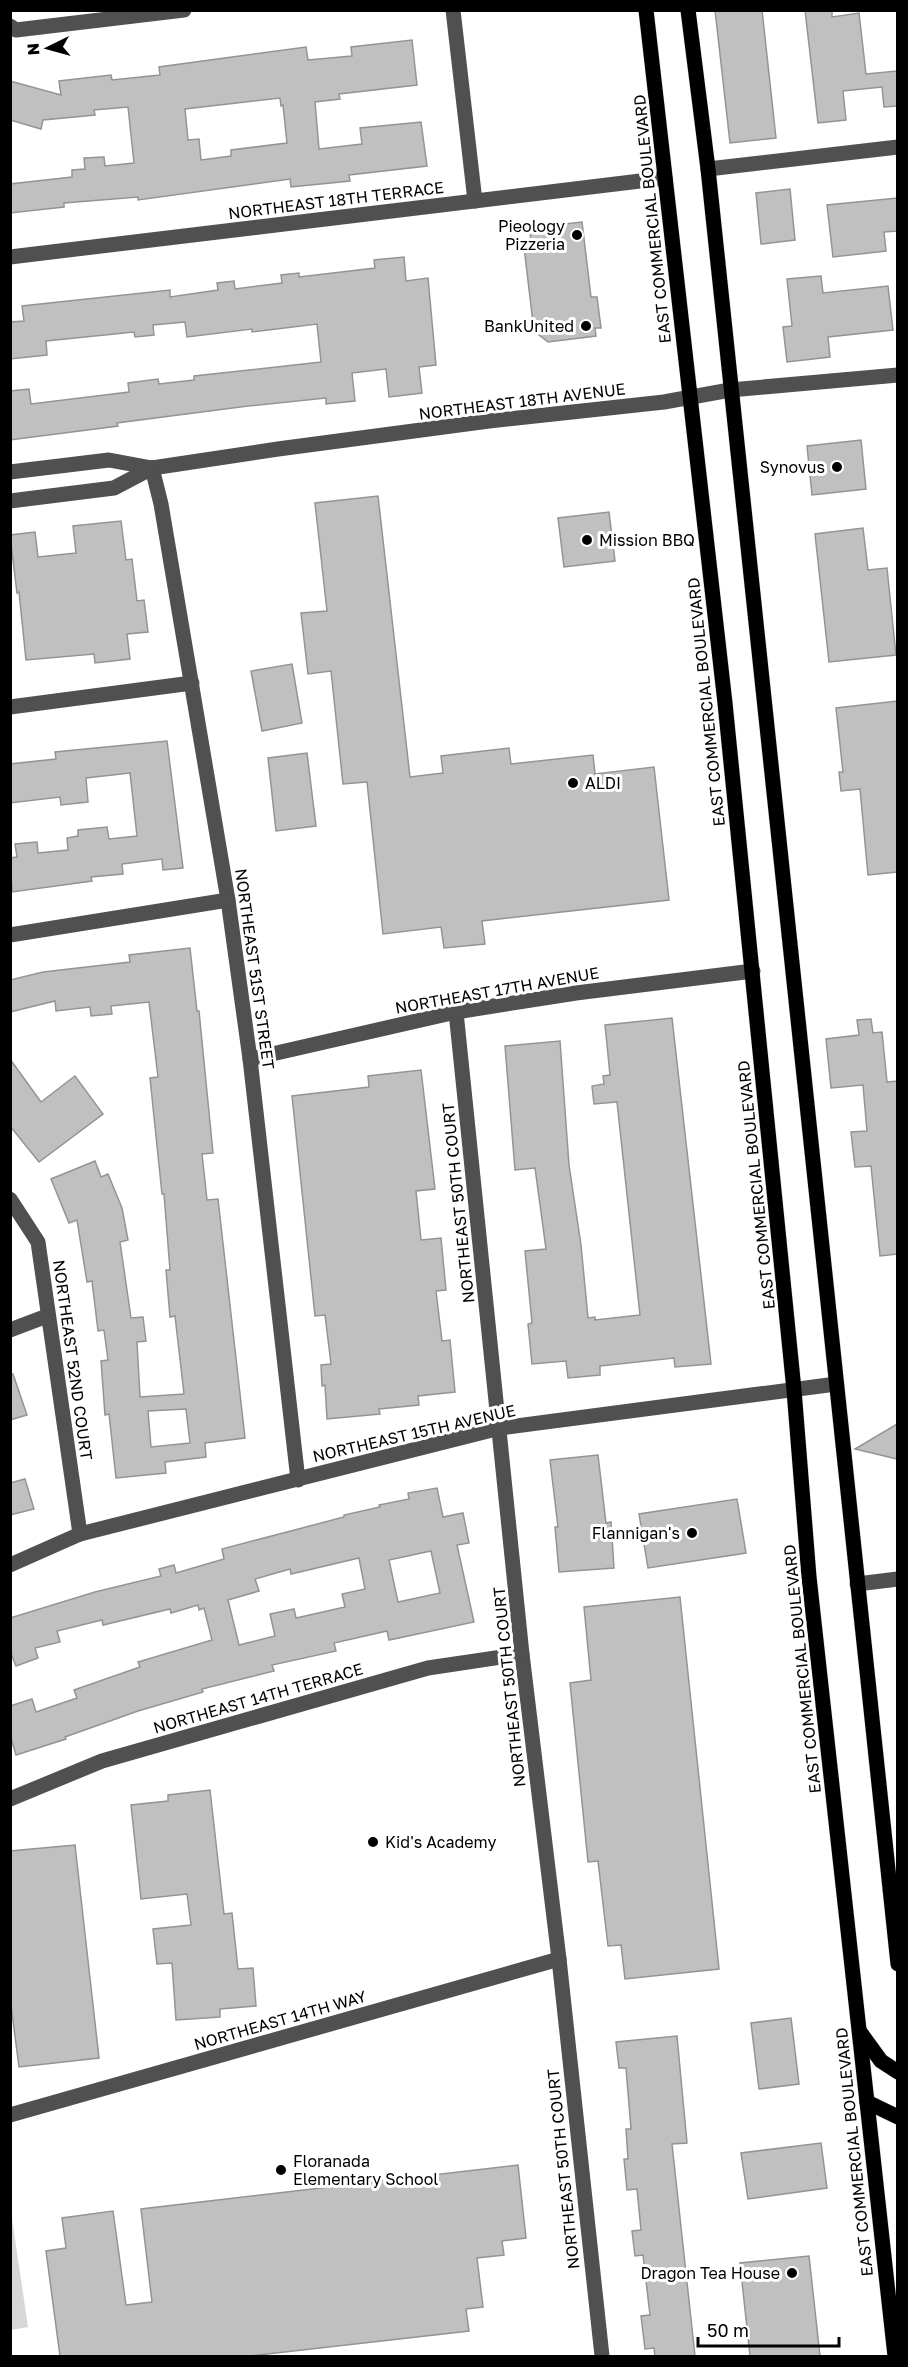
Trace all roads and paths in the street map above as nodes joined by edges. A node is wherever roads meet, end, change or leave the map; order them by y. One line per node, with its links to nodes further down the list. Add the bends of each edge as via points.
1 (184, 10): 5 (street, via 16,30)
2 (453, 10): 9 (street)
3 (646, 10): 8 (main road, EAST COMMERCIAL BOULEVARD)
4 (688, 10): 7 (main road)
5 (10, 26)
6 (897, 147): 7 (street)
7 (708, 169): 12 (main road)
8 (665, 178): 9 (street, NORTHEAST 18TH TERRACE); 13 (main road, EAST COMMERCIAL BOULEVARD)
9 (475, 201): 10 (street, NORTHEAST 18TH TERRACE)
10 (10, 257)
11 (897, 375): 12 (street, NORTHEAST 18TH AVENUE)
12 (730, 390): 13 (street, NORTHEAST 18TH AVENUE); 27 (main road)
13 (690, 398): 14 (street, NORTHEAST 18TH AVENUE); 21 (main road, EAST COMMERCIAL BOULEVARD)
14 (152, 468): 15 (street, NORTHEAST 18TH AVENUE, via 109,460); 16 (street, NORTHEAST 18TH AVENUE, via 114,488); 17 (street, NORTHEAST 51ST STREET)
15 (10, 472)
16 (10, 501)
17 (192, 683): 18 (street); 19 (street, NORTHEAST 51ST STREET)
18 (10, 707)
19 (228, 900): 20 (street); 23 (street, NORTHEAST 51ST STREET)
20 (10, 935)
21 (753, 971): 22 (street, NORTHEAST 17TH AVENUE); 28 (main road, EAST COMMERCIAL BOULEVARD)
22 (456, 1012): 23 (street, NORTHEAST 17TH AVENUE); 29 (street, NORTHEAST 50TH COURT)
23 (250, 1059): 30 (street, NORTHEAST 51ST STREET)
24 (10, 1198): 25 (street, NORTHEAST 52ND COURT, via 38,1242)
25 (47, 1316): 26 (street); 31 (street, NORTHEAST 52ND COURT)
26 (10, 1330)
27 (836, 1384): 28 (street, NORTHEAST 15TH AVENUE); 34 (main road)
28 (794, 1390): 29 (street, NORTHEAST 15TH AVENUE); 39 (main road, EAST COMMERCIAL BOULEVARD, via 809,1577)
29 (500, 1428): 30 (street, NORTHEAST 15TH AVENUE); 35 (street, NORTHEAST 50TH COURT)
30 (298, 1480): 31 (street, NORTHEAST 15TH AVENUE)
31 (80, 1534): 32 (street, NORTHEAST 15TH AVENUE)
32 (10, 1565)
33 (897, 1579): 34 (street)
34 (857, 1584): 38 (main road)
35 (522, 1654): 36 (street, NORTHEAST 14TH TERRACE, via 428,1668 102,1761); 37 (street, NORTHEAST 50TH COURT)
36 (10, 1799)
37 (559, 1959): 42 (street, NORTHEAST 14TH WAY); 44 (street, NORTHEAST 50TH COURT)
38 (897, 1964)
39 (860, 2032): 40 (main road, via 882,2061); 41 (main road, EAST COMMERCIAL BOULEVARD)
40 (897, 2072)
41 (867, 2102): 43 (main road); 45 (main road, EAST COMMERCIAL BOULEVARD)
42 (10, 2115)
43 (897, 2118)
44 (602, 2356)
45 (895, 2356)

